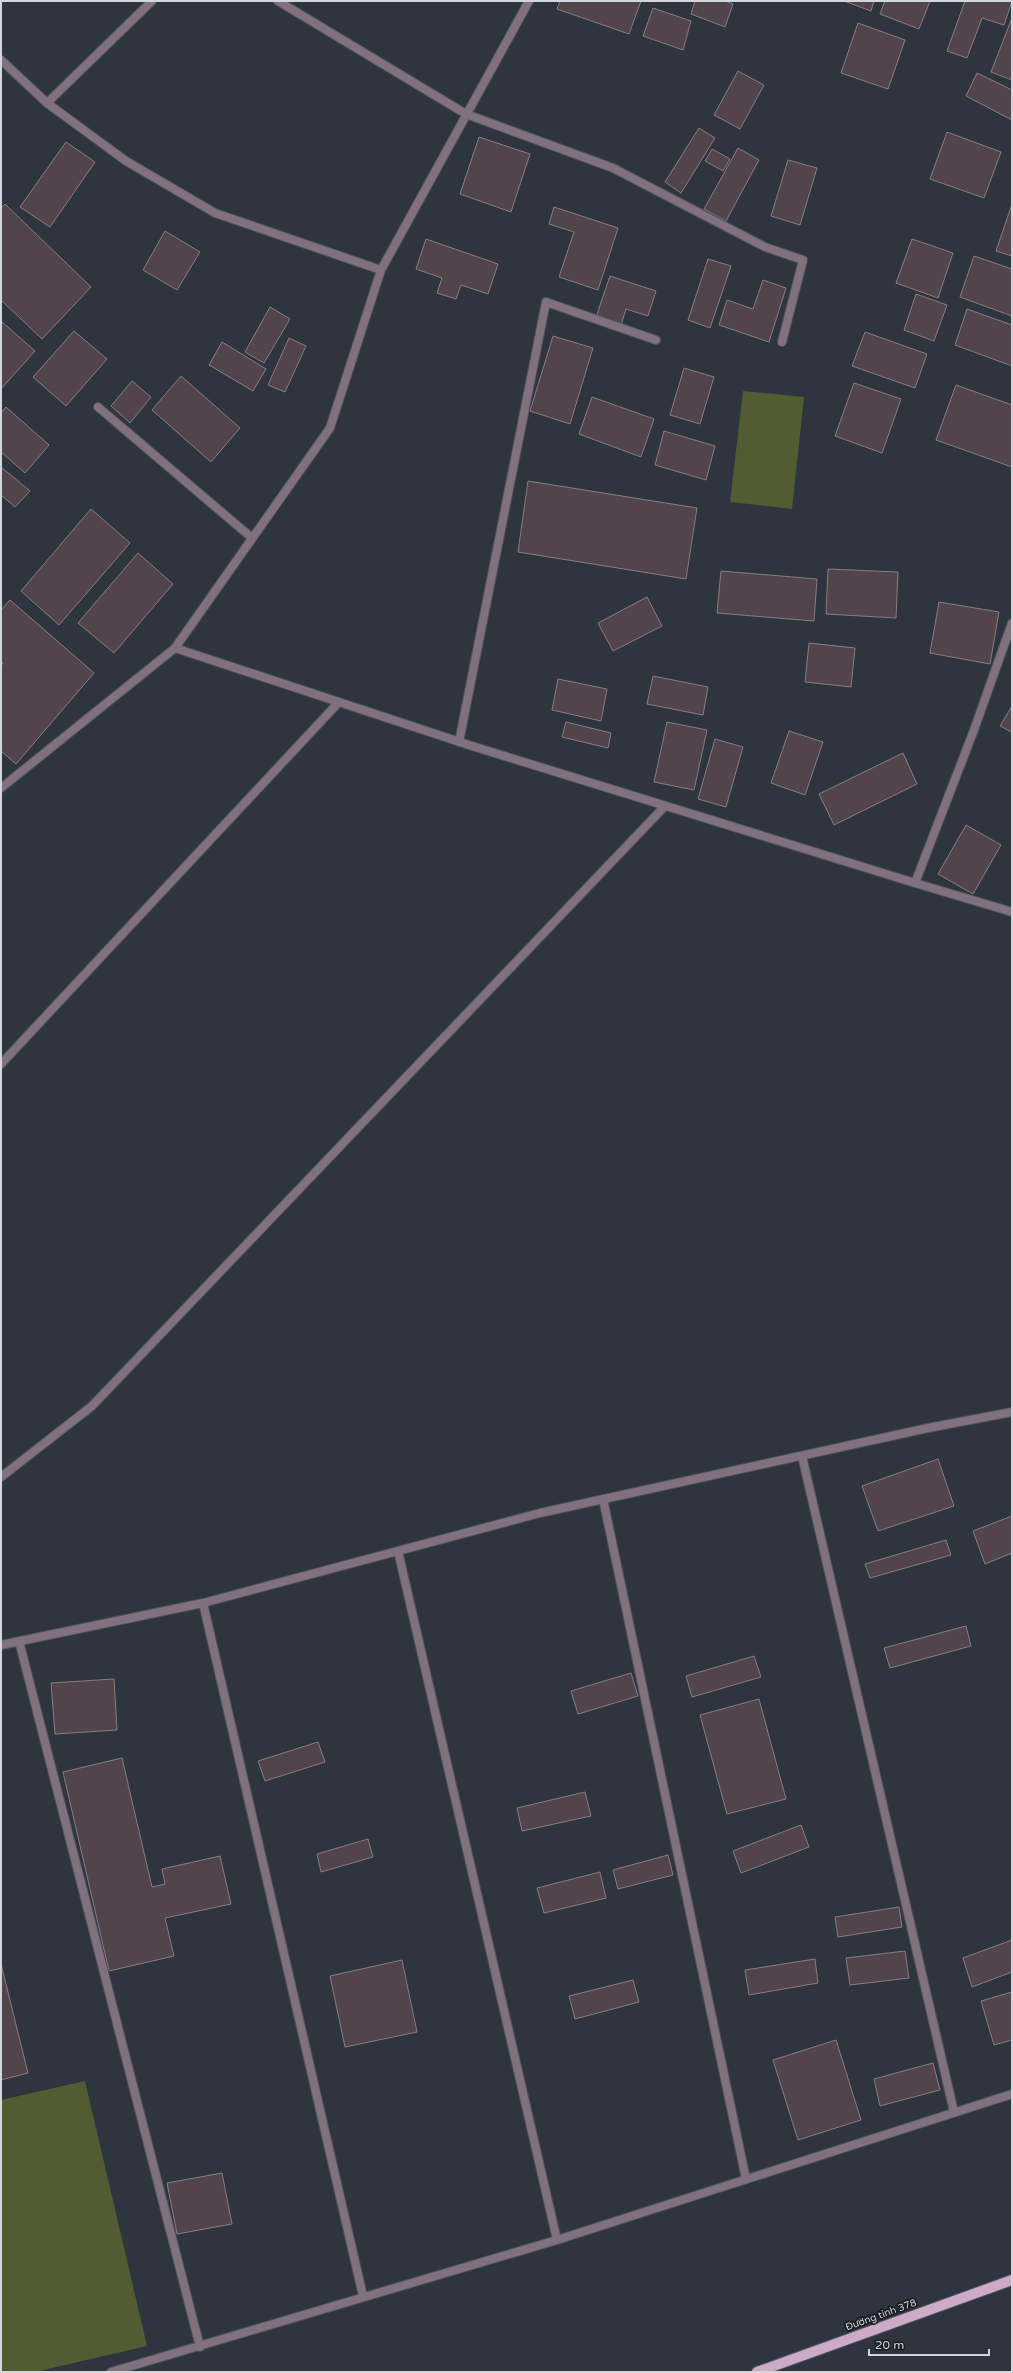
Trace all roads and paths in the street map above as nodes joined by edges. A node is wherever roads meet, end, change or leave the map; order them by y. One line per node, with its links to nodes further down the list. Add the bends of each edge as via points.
1 (152, 1): 5 (street)
2 (278, 1): 6 (street)
3 (528, 1): 6 (street)
4 (1, 60): 5 (street)
5 (47, 103): 7 (street, via 126,162 215,213)
6 (466, 114): 7 (street); 9 (street, via 614,168 765,247 803,260)
7 (381, 270): 11 (street, via 330,428)
8 (656, 340): 15 (street, via 546,302)
9 (782, 342)
10 (98, 407): 11 (street)
11 (252, 538): 13 (street)
12 (1012, 623): 18 (street)
13 (175, 648): 14 (street); 16 (street)
14 (339, 702): 15 (street); 20 (street)
15 (459, 742): 17 (street)
16 (1, 788)
17 (665, 806): 18 (street); 23 (street, via 92,1406)
18 (915, 883): 19 (street)
19 (1012, 912)
20 (1, 1064)
21 (1012, 1412): 22 (street)
22 (802, 1456): 24 (street); 30 (street)
23 (1, 1477)
24 (603, 1499): 25 (street); 31 (street)
25 (398, 1551): 26 (street); 32 (street)
26 (203, 1603): 27 (street); 34 (street)
27 (19, 1641): 28 (street); 35 (street)
28 (1, 1645)
29 (1012, 2094): 30 (street)
30 (954, 2112): 31 (street)
31 (746, 2179): 32 (street)
32 (557, 2240): 34 (street)
33 (1012, 2280): 37 (main road, Đường tỉnh 378)
34 (363, 2296): 35 (street)
35 (200, 2347): 36 (street)
36 (111, 2372)
37 (757, 2372)

